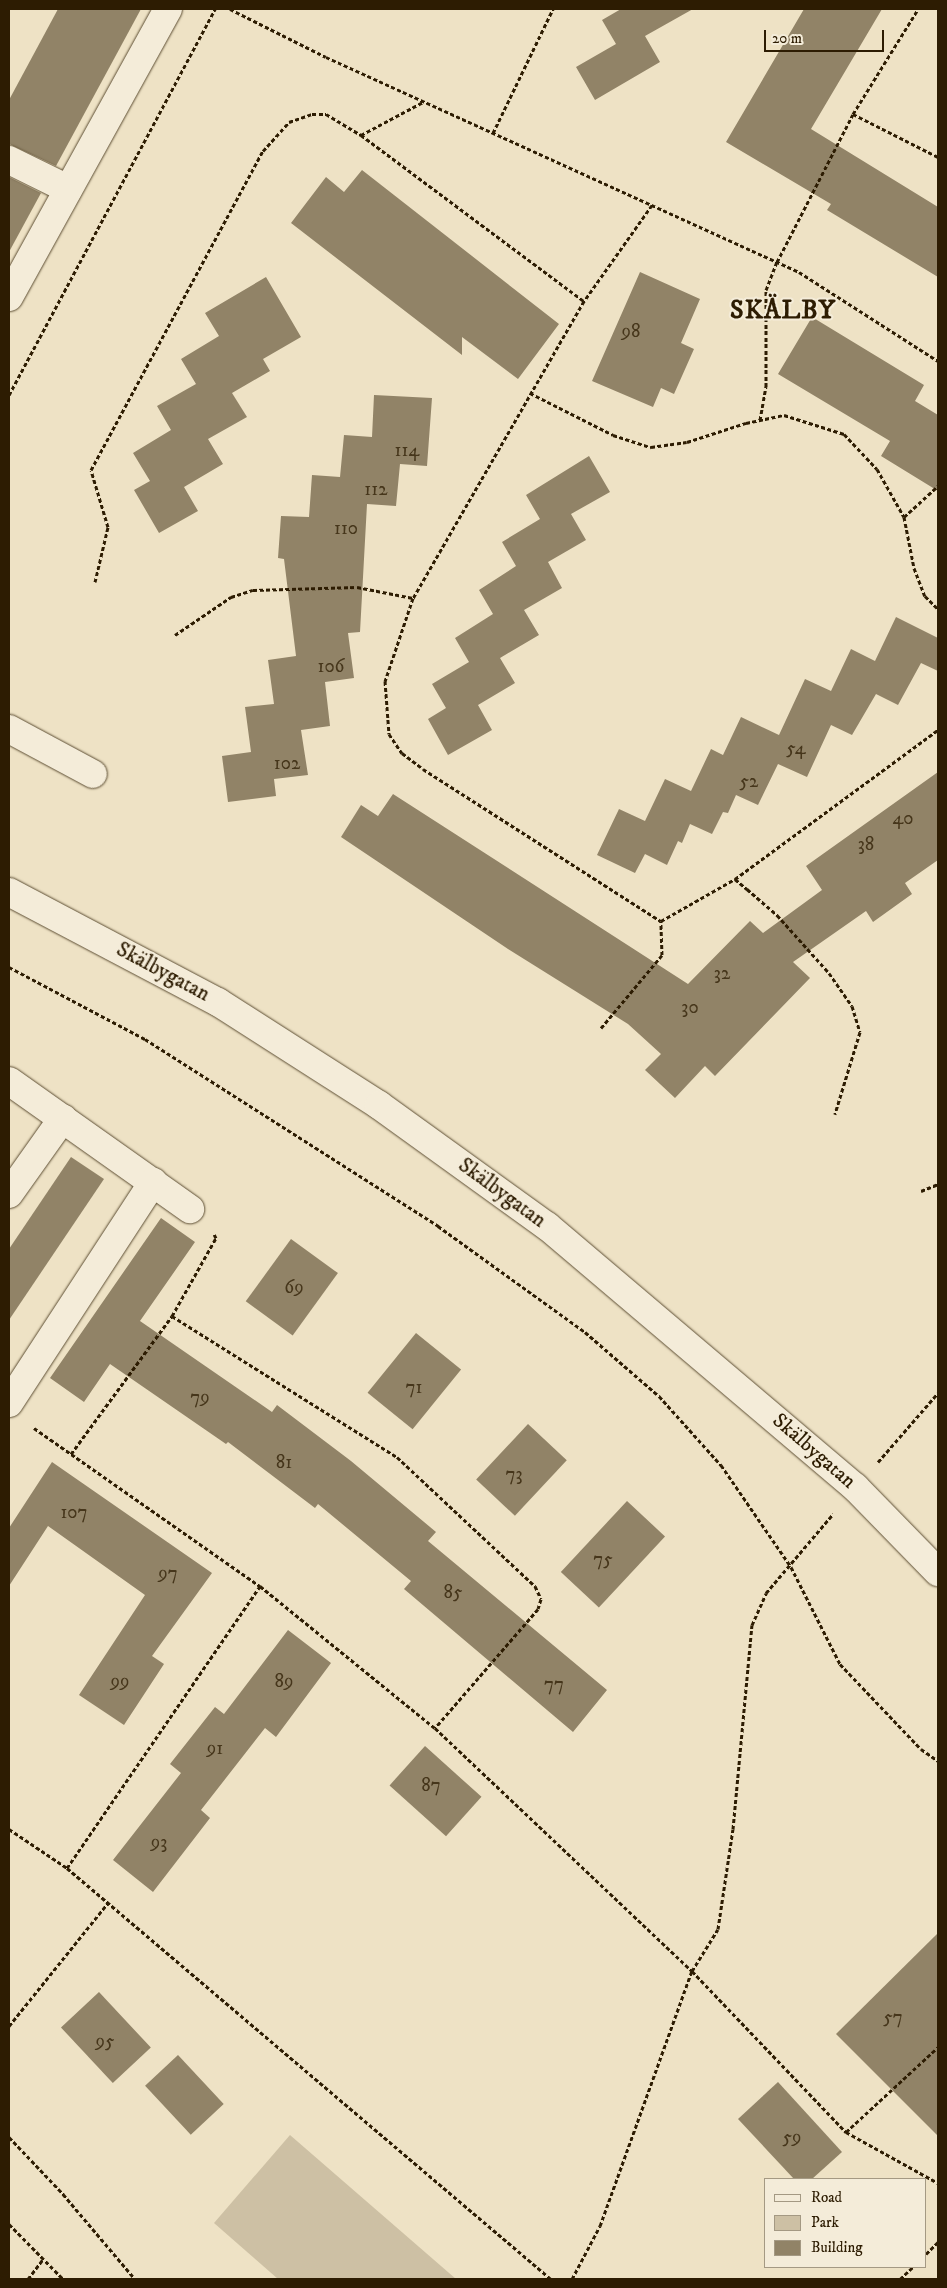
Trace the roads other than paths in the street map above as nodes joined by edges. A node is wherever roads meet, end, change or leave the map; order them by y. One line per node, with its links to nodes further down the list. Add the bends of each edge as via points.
1 (168, 9): 3 (street)
2 (9, 160): 3 (street)
3 (68, 190): 4 (street)
4 (9, 297)
5 (9, 729): 6 (street)
6 (93, 774)
7 (9, 892): 14 (street, Skälbygatan, via 218,1002 379,1105 547,1226 855,1487)
8 (9, 1081): 9 (street)
9 (63, 1118): 10 (street); 11 (street)
10 (153, 1182): 12 (street); 13 (street)
11 (9, 1194)
12 (190, 1209)
13 (9, 1403)
14 (938, 1572)

